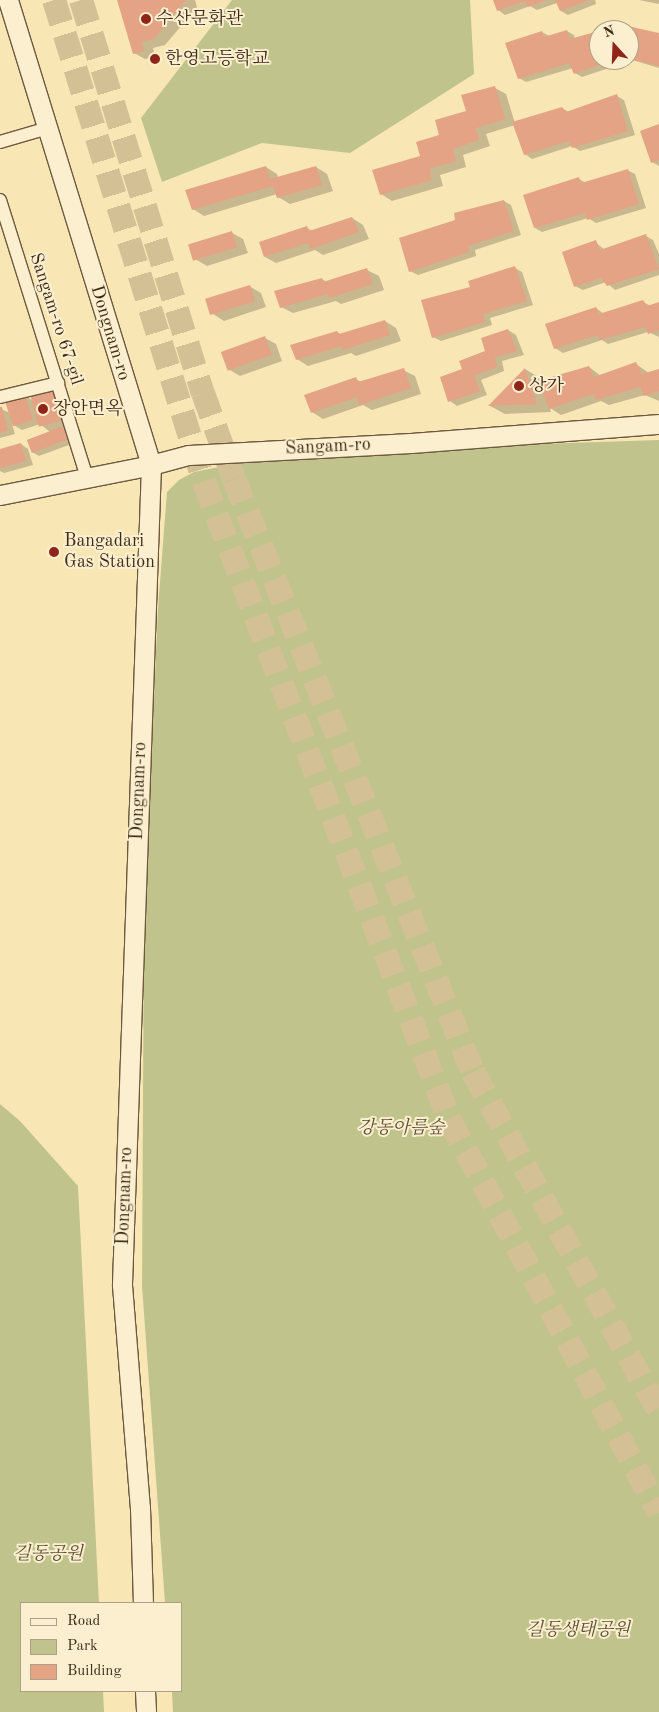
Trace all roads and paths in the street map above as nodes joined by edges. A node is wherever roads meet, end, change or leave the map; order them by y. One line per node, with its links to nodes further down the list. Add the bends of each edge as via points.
1 (8, 0): 2 (main road, Dongnam-ro)
2 (48, 128): 3 (street); 8 (main road, Dongnam-ro)
3 (0, 142)
4 (0, 200): 5 (street, Sangam-ro 67-gil)
5 (58, 383): 6 (street); 9 (street, Sangam-ro 67-gil)
6 (0, 397)
7 (659, 424): 8 (main road, Sangam-ro, via 411,443 188,455)
8 (151, 465): 9 (main road, Sangam-ro); 11 (main road, Dongnam-ro, via 122,1284 140,1508)
9 (88, 477): 10 (main road, Sangam-ro)
10 (0, 495)
11 (143, 1602)
12 (145, 1692): 13 (main road)
13 (146, 1712)

